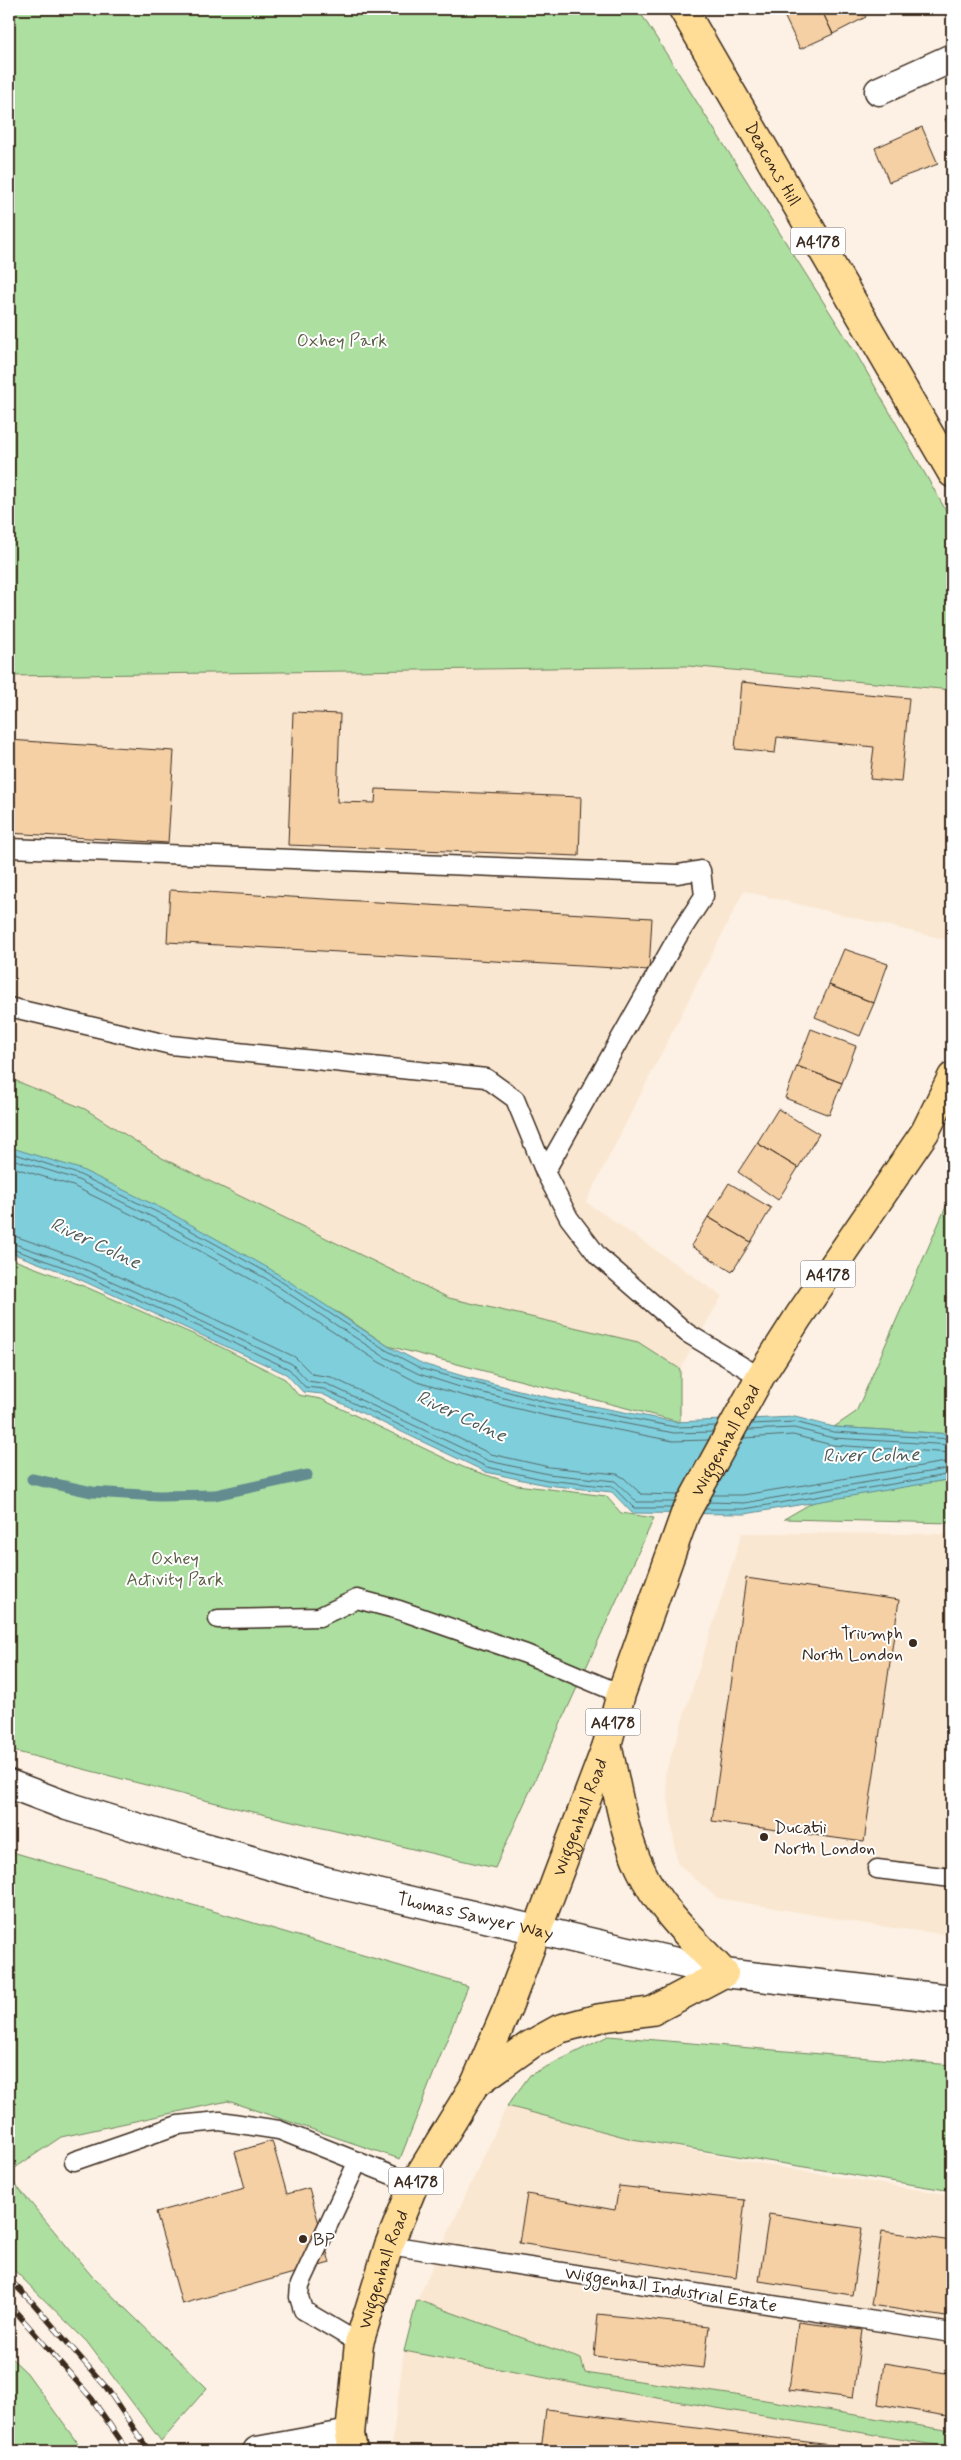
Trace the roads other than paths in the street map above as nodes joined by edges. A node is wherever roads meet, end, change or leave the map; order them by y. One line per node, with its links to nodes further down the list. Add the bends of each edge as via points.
1 (683, 9): 4 (main road, Deacons Hill / A4178)
2 (952, 58): 3 (street)
3 (879, 91)
4 (952, 473)
5 (9, 848): 8 (lane, via 678,874 701,870 704,896 678,936)
6 (9, 1007): 8 (lane, via 171,1045 486,1078 515,1099)
7 (952, 1077): 9 (main road, Wiggenhall Road / A4178, via 925,1132)
8 (545, 1172): 9 (lane, via 569,1218 598,1256 687,1333)
9 (760, 1377): 11 (main road, Wiggenhall Road / A4178, via 685,1514)
10 (218, 1619): 11 (lane, via 319,1617 357,1599 399,1610 526,1654)
11 (621, 1694): 12 (main road, Wiggenhall Road / A4178)
12 (607, 1745): 16 (main road, Wiggenhall Road / A4178); 17 (main road, via 630,1844 640,1870 668,1912)
13 (9, 1784): 16 (street, Thomas Sawyer Way, via 67,1806 316,1878)
14 (877, 1868): 15 (lane)
15 (952, 1878)
16 (538, 1929): 17 (street, Thomas Sawyer Way); 19 (main road, Wiggenhall Road / A4178)
17 (724, 1973): 18 (street, Thomas Sawyer Way); 19 (main road, via 652,2011 600,2018 559,2029)
18 (952, 1999)
19 (475, 2084): 22 (main road, Wiggenhall Road / A4178)
20 (74, 2161): 21 (lane, via 178,2125 220,2121 280,2130)
21 (358, 2162): 22 (lane); 25 (lane, via 300,2285 299,2297 303,2310)
22 (414, 2184): 23 (main road, Wiggenhall Road / A4178)
23 (389, 2245): 24 (lane, Wiggenhall Industrial Estate); 25 (main road, Wiggenhall Road / A4178)
24 (952, 2333)
25 (359, 2343): 26 (main road, Wiggenhall Road / A4178)
26 (351, 2443): 27 (street)
27 (257, 2451)

